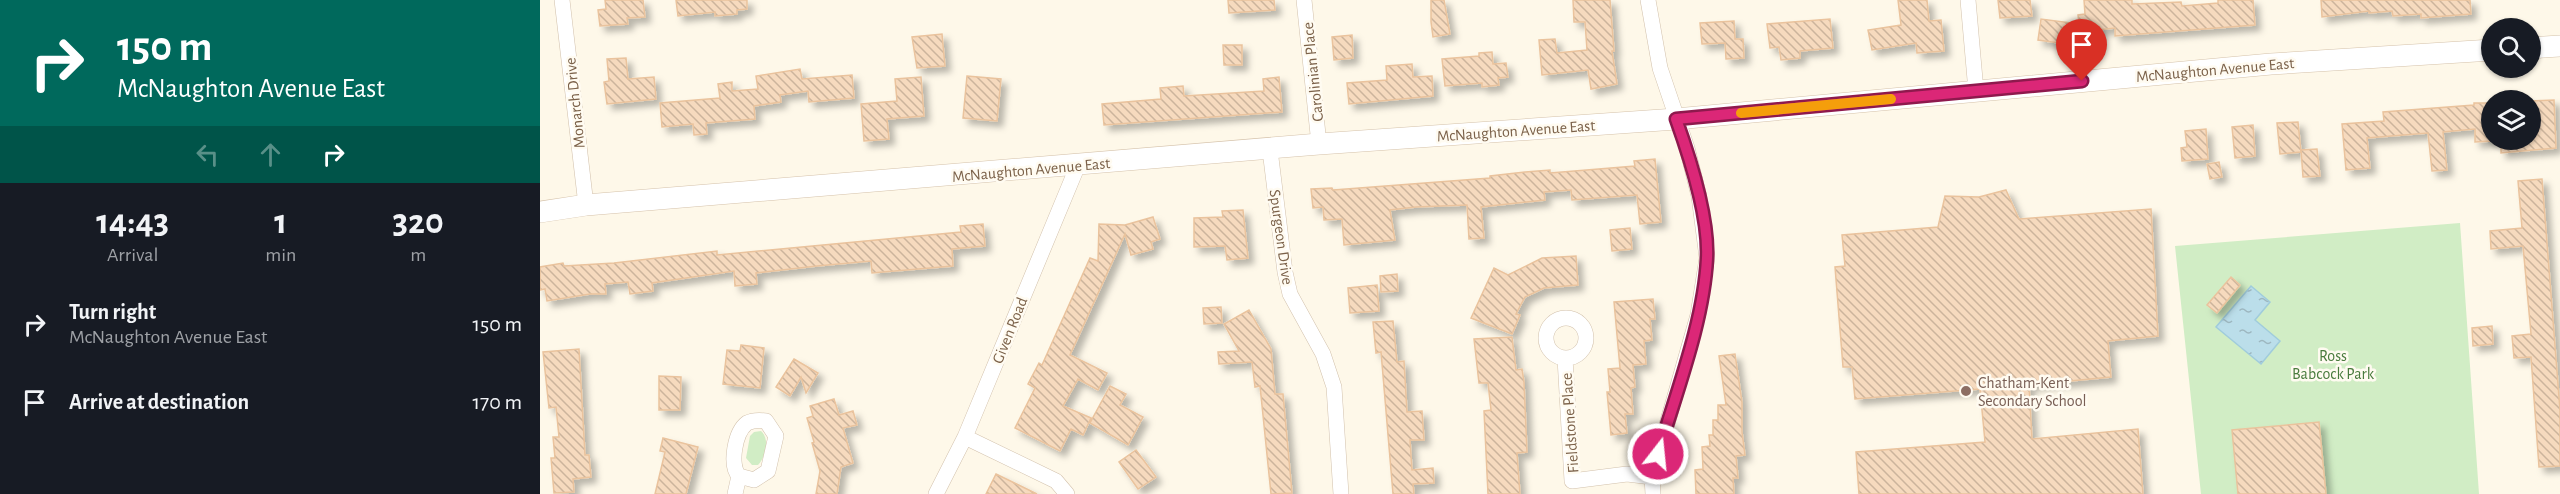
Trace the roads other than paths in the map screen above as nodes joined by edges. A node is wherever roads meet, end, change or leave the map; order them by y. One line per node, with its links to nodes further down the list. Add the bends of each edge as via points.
1 (562, 0): 13 (street, Monarch Drive)
2 (1304, 0): 10 (street, Carolinian Place)
3 (1648, 0): 9 (street, via 1660,68)
4 (1968, 0): 8 (street)
5 (2560, 46): 6 (main road)
6 (2541, 47)
7 (2481, 51): 8 (main road, McNaughton Avenue East, via 2271,64)
8 (1976, 91): 9 (main road, McNaughton Avenue East)
9 (1676, 119): 10 (main road, McNaughton Avenue East); 18 (street, via 1699,196 1707,258 1698,315)
10 (1319, 144): 11 (main road, McNaughton Avenue East)
11 (1270, 150): 12 (main road, McNaughton Avenue East); 22 (street, Spurgeon Drive, via 1290,294 1323,354 1334,387)
12 (1078, 165): 13 (main road, McNaughton Avenue East); 16 (street, Given Road)
13 (586, 205): 14 (main road, McNaughton Avenue East)
14 (540, 212)
15 (1565, 358): 18 (street, Fieldstone Place, via 1572,481 1627,474)
16 (965, 437): 20 (street, Given Road); 21 (street, via 1056,481)
17 (739, 476): 19 (street)
18 (1652, 477): 23 (street)
19 (735, 494)
20 (936, 494)
21 (1067, 494)
22 (1341, 494)
23 (1653, 494)

